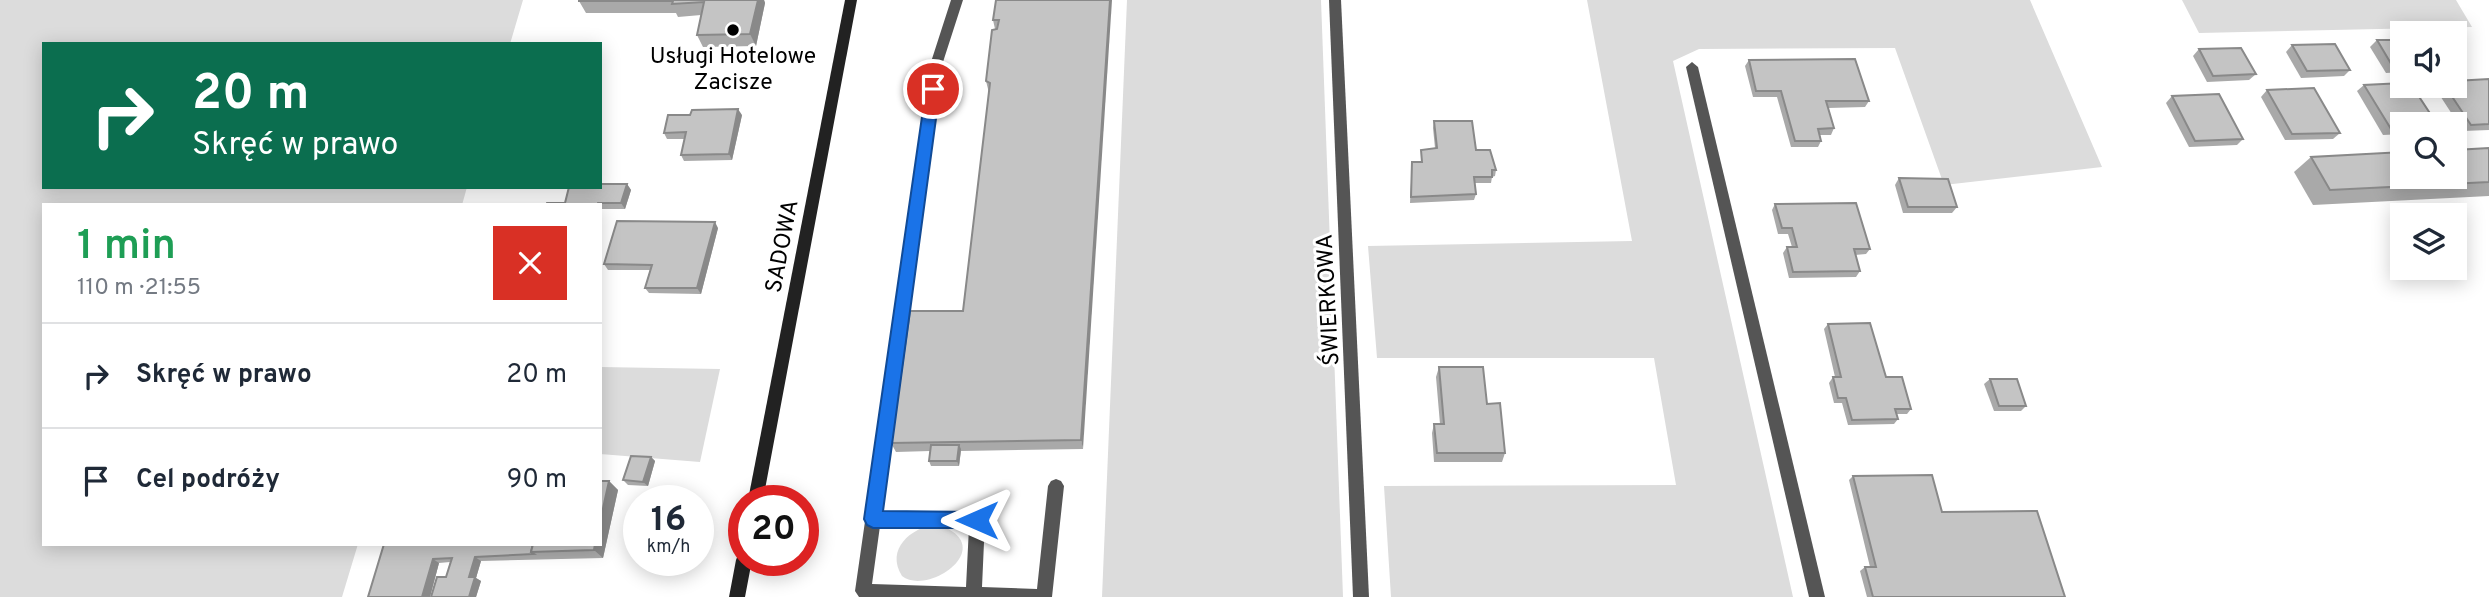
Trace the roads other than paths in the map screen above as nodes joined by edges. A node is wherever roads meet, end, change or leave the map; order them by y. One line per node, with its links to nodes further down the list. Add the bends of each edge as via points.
1 (851, 0): 5 (street, SADOWA)
2 (957, 0): 7 (street, via 937,62)
3 (1335, 0): 12 (street, ŚWIERKOWA)
4 (1692, 67): 13 (street)
5 (758, 485)
6 (1056, 485): 11 (street)
7 (873, 519): 9 (street, via 977,520); 9 (street, via 863,592)
8 (741, 576): 10 (street)
9 (974, 595): 11 (street)
10 (737, 597)
11 (1042, 597)
12 (1362, 597)
13 (1817, 597)

